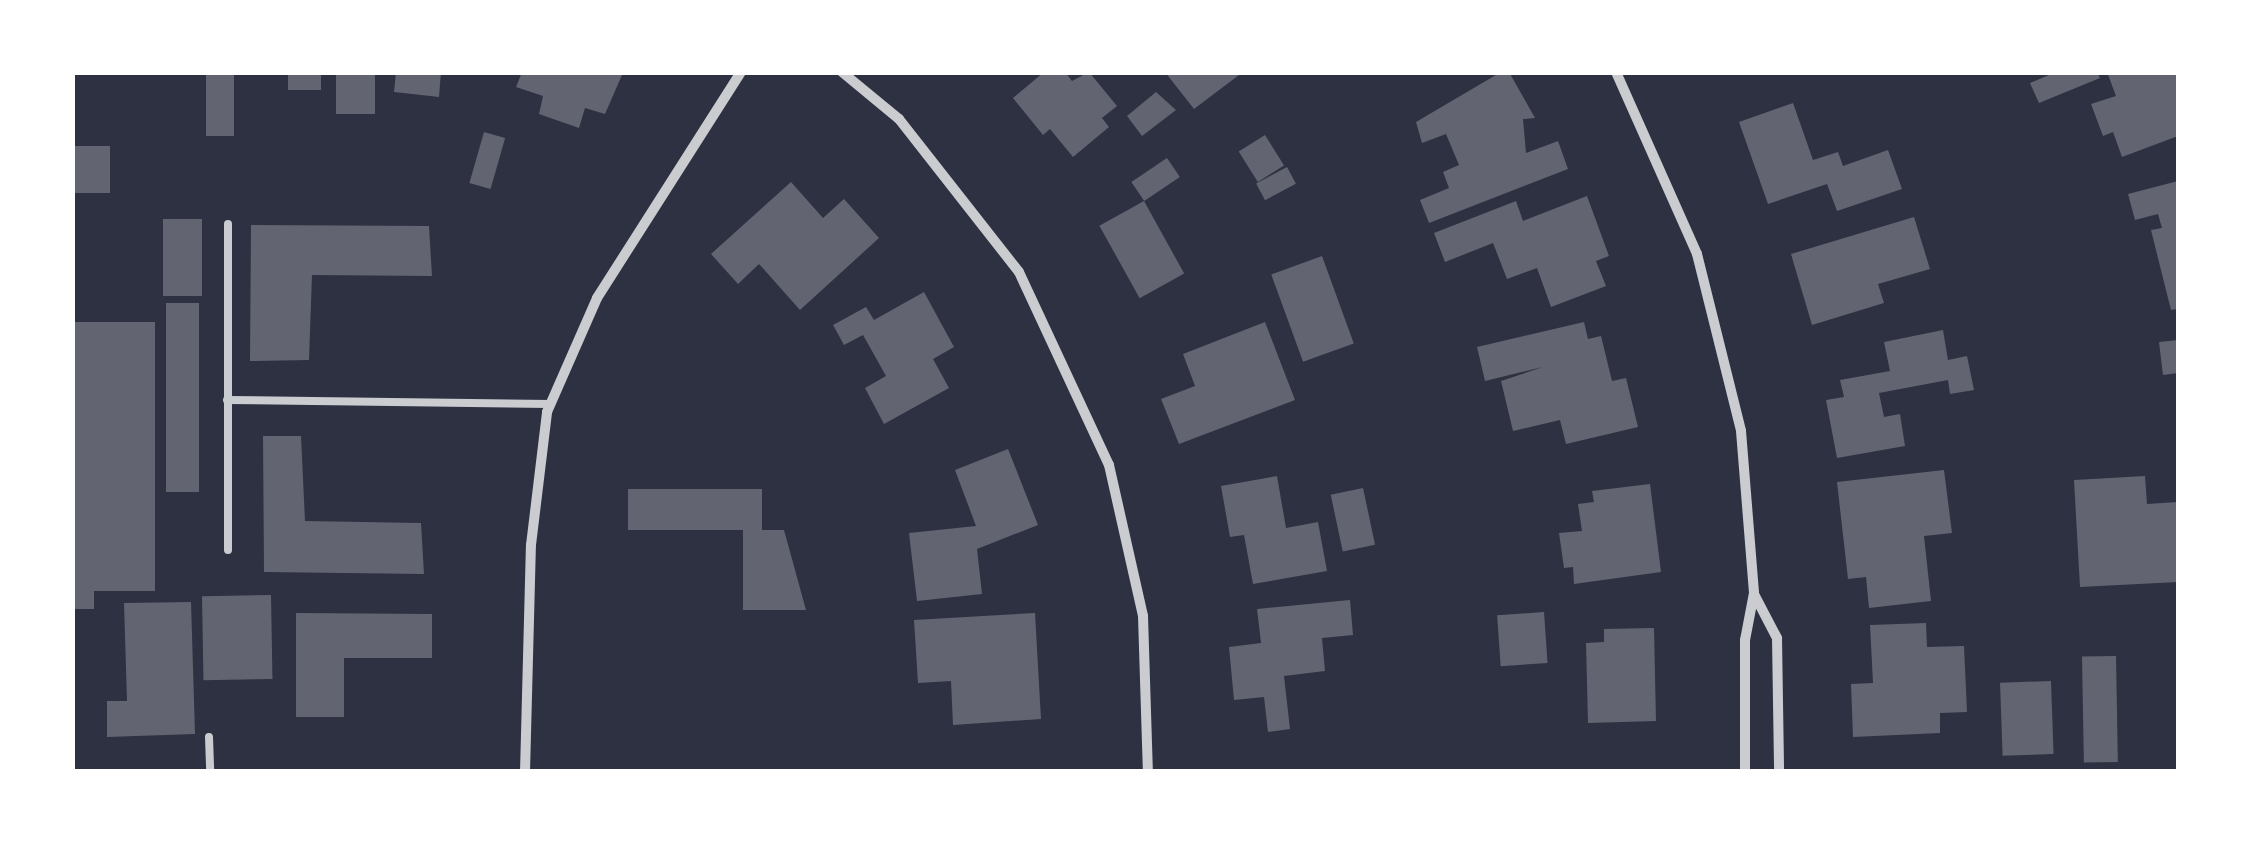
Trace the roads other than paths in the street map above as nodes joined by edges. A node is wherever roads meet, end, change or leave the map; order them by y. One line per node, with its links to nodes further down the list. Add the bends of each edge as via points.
1 (741, 72): 6 (street, via 597,298)
2 (842, 72): 12 (street, via 899,118 1018,272 1109,465 1142,616)
3 (1616, 72): 8 (street, via 1696,254 1741,431)
4 (228, 224): 5 (lane)
5 (227, 400): 6 (lane); 7 (lane)
6 (550, 404): 11 (street, via 531,545)
7 (228, 550)
8 (1754, 593): 13 (street, via 1745,640); 14 (street, via 1777,638)
9 (209, 736): 10 (lane)
10 (210, 772)
11 (525, 772)
12 (1148, 772)
13 (1745, 772)
14 (1779, 772)

